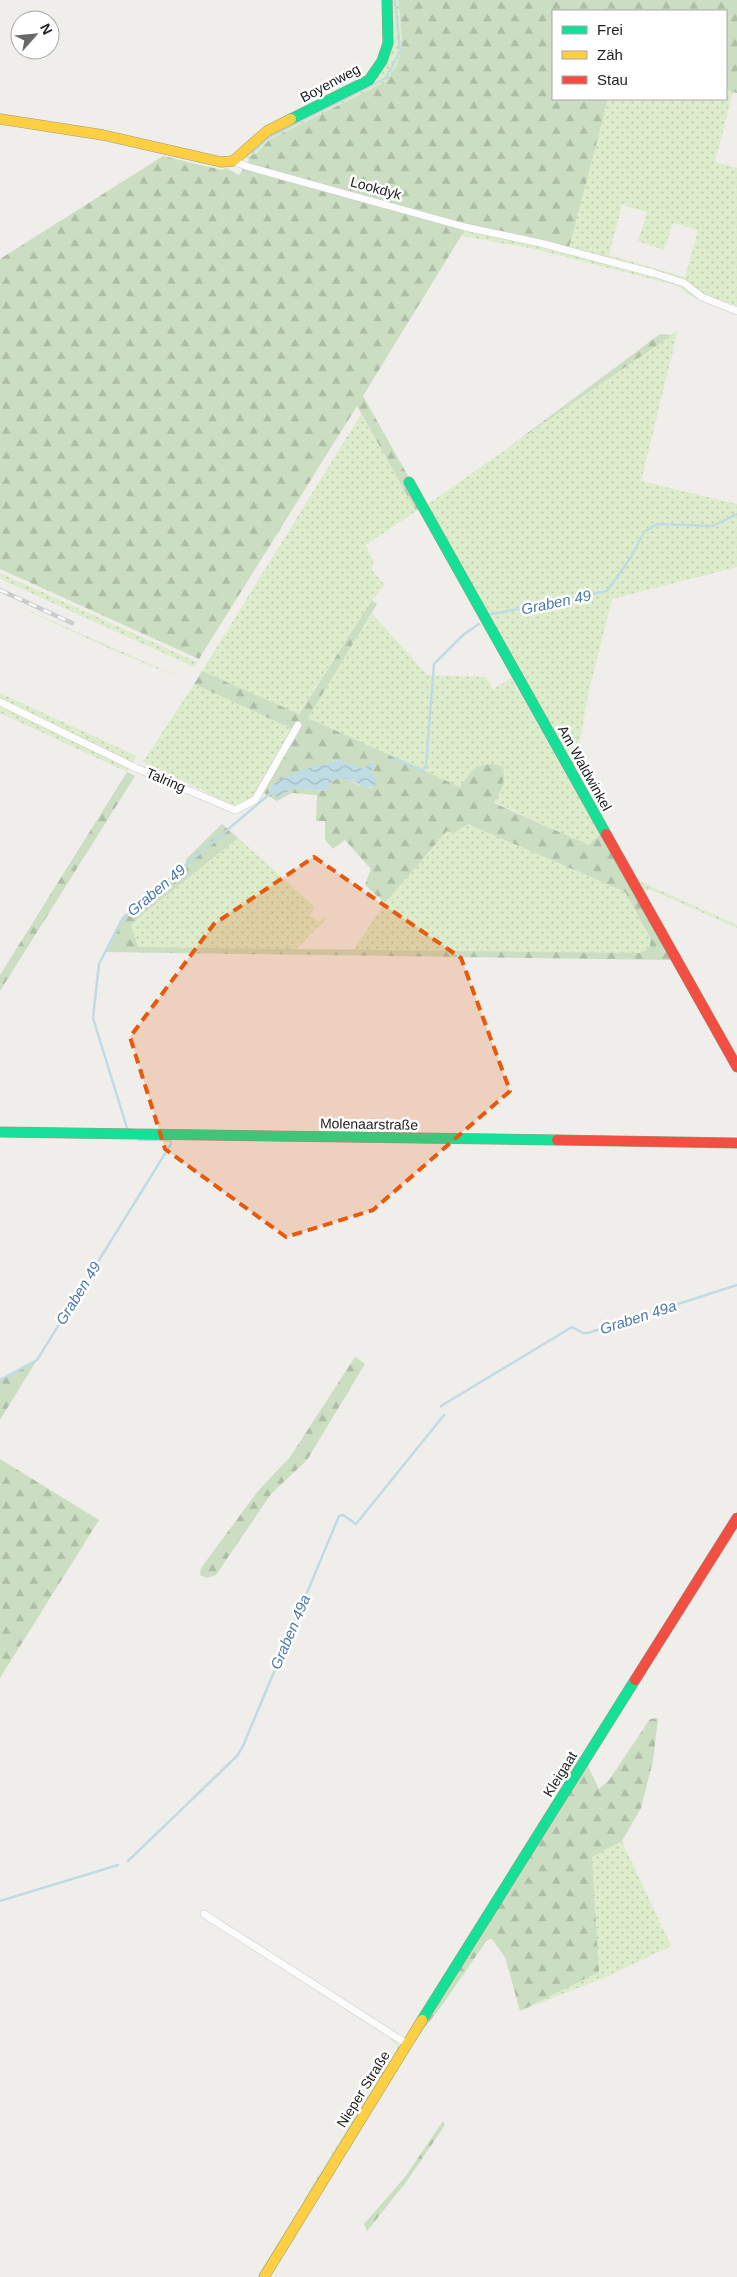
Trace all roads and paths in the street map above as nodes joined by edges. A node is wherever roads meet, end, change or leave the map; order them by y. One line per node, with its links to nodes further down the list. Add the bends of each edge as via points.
1 (387, 0): 3 (street, Boyenweg, via 390,23 388,50 379,69 369,80 267,131)
2 (0, 119): 3 (street, Lookdyk, via 103,135 207,160)
3 (233, 161): 4 (street, Lookdyk, via 465,227 654,273 684,283 702,297)
4 (737, 311)
5 (409, 482): 8 (street, Am Waldwinkel)
6 (0, 702): 7 (street, Talring, via 136,768 235,810 255,800)
7 (298, 725)
8 (737, 1067)
9 (0, 1132): 10 (street, Molenaarstraße)
10 (737, 1142)
11 (737, 1518): 13 (street, Kleigaat)
12 (204, 1914): 13 (street, Nieper Straße)
13 (407, 2044): 14 (street, Nieper Straße)
14 (264, 2277)

